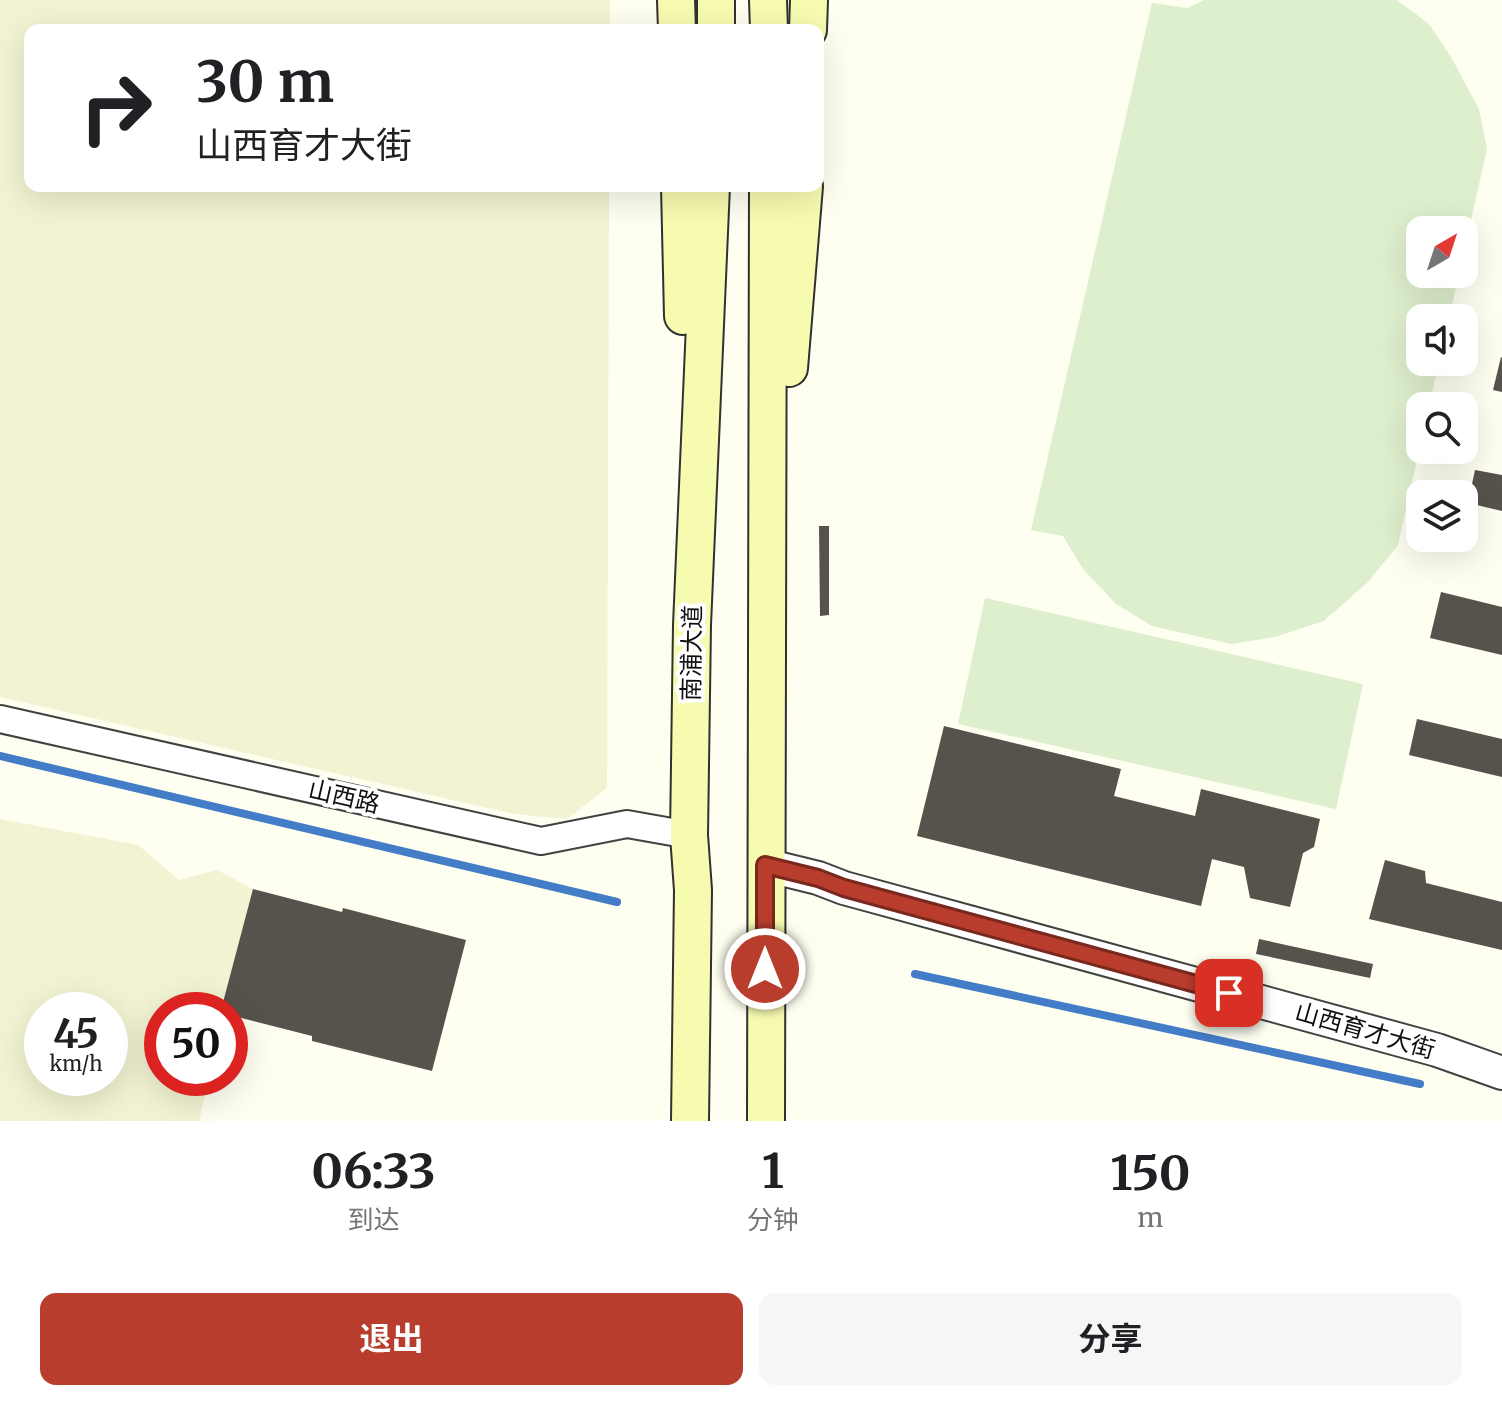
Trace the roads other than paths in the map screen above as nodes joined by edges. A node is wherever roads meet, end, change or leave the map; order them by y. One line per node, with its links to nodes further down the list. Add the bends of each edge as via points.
1 (676, 0): 5 (main road)
2 (716, 0): 6 (main road)
3 (768, 0): 7 (main road)
4 (809, 0): 8 (main road)
5 (677, 24)
6 (716, 24)
7 (769, 24)
8 (808, 24)
9 (680, 192): 13 (main road)
10 (711, 192): 13 (main road, 南浦大道)
11 (768, 192): 14 (main road)
12 (804, 192): 14 (main road)
13 (692, 625): 16 (main road, 南浦大道)
14 (766, 653): 17 (main road)
15 (0, 719): 16 (street, 山西路, via 541,841 627,824)
16 (689, 835): 19 (main road, 南浦大道)
17 (765, 865): 18 (street, 山西育才大街, via 1437,1050); 20 (main road)
18 (1502, 1073)
19 (690, 1121)
20 (766, 1121)

